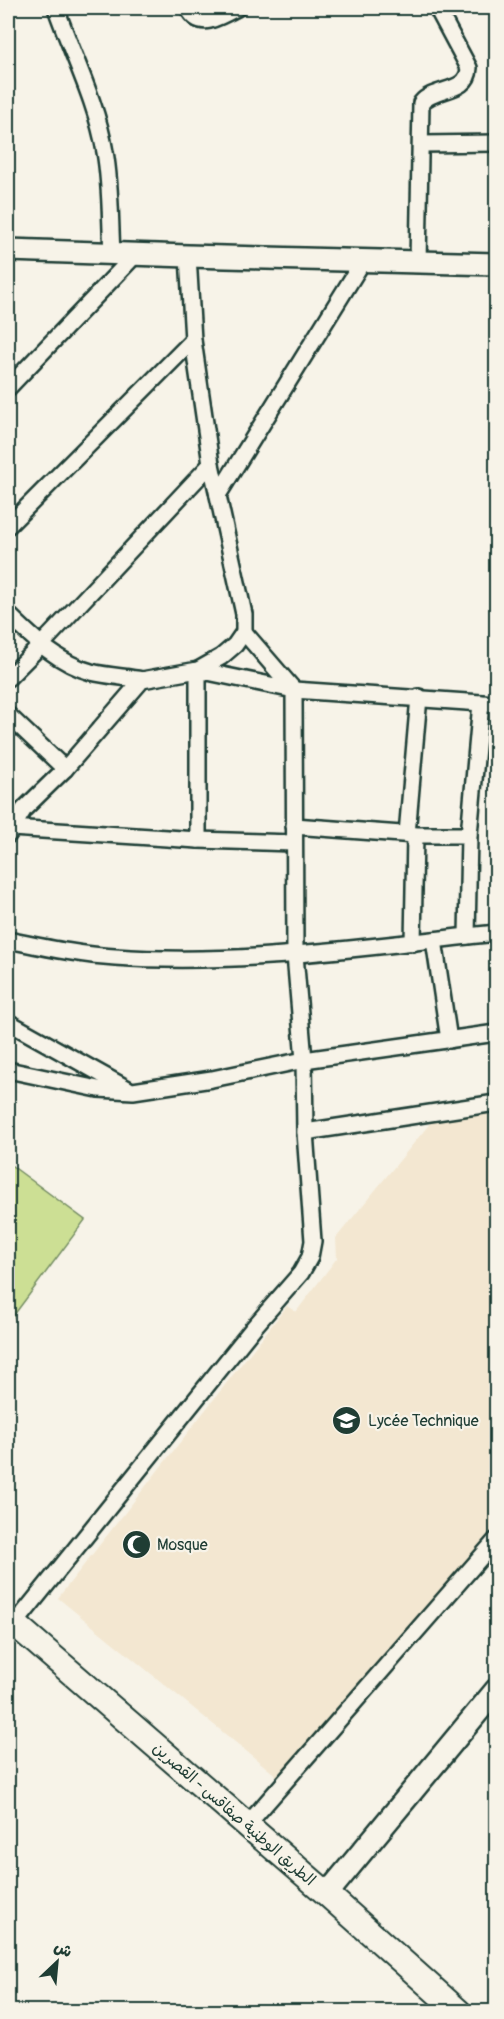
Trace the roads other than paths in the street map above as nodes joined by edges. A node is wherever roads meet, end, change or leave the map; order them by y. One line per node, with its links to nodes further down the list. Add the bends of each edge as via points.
1 (56, 8): 8 (street, via 105,151)
2 (188, 8): 3 (street, via 201,21)
3 (237, 8)
4 (437, 8): 6 (street, via 469,68 469,75 459,86 434,93 422,104)
5 (496, 143): 6 (street)
6 (422, 144): 12 (street)
7 (10, 252): 8 (street)
8 (112, 253): 9 (street)
9 (136, 254): 10 (street); 15 (street)
10 (188, 256): 11 (street); 14 (street)
11 (363, 261): 12 (street); 17 (street)
12 (418, 262): 13 (street)
13 (496, 264)
14 (193, 340): 16 (street); 18 (street)
15 (8, 388)
16 (211, 464): 17 (street); 21 (street)
17 (218, 495): 20 (street, via 244,614)
18 (8, 526)
19 (8, 614): 21 (street)
20 (244, 633): 22 (street, via 228,651); 25 (street)
21 (41, 645): 23 (street); 24 (street, via 76,667)
22 (198, 670): 24 (street); 25 (street); 35 (street)
23 (8, 678)
24 (142, 680): 30 (street)
25 (294, 690): 26 (street); 31 (street)
26 (419, 698): 27 (street); 33 (street)
27 (481, 703): 28 (street); 34 (street)
28 (496, 704)
29 (8, 715): 30 (street)
30 (64, 769): 32 (street, via 24,809)
31 (294, 826): 33 (street); 36 (street)
32 (9, 832): 35 (street)
33 (411, 834): 34 (street); 41 (street)
34 (469, 835): 38 (street)
35 (198, 840): 36 (street)
36 (293, 843): 42 (street)
37 (496, 933): 38 (street)
38 (467, 936): 40 (street)
39 (8, 940): 42 (street, via 115,957)
40 (434, 940): 41 (street); 45 (street)
41 (413, 943): 42 (street)
42 (295, 955): 46 (street)
43 (8, 1022): 48 (street)
44 (496, 1033): 45 (street)
45 (449, 1040): 46 (street)
46 (304, 1060): 48 (street); 50 (street)
47 (8, 1070): 48 (street, via 98,1089)
48 (133, 1091)
49 (496, 1103): 50 (street)
50 (305, 1132): 52 (street, via 313,1241 301,1273)
51 (496, 1539): 54 (street)
52 (11, 1621): 54 (main road, الطريق الوطنية صفاقس - القصرين)
53 (496, 1690): 55 (street)
54 (247, 1825): 55 (main road, الطريق الوطنية صفاقس - القصرين)
55 (327, 1893): 56 (main road, الطريق الوطنية صفاقس - القصرين)
56 (459, 2012)

